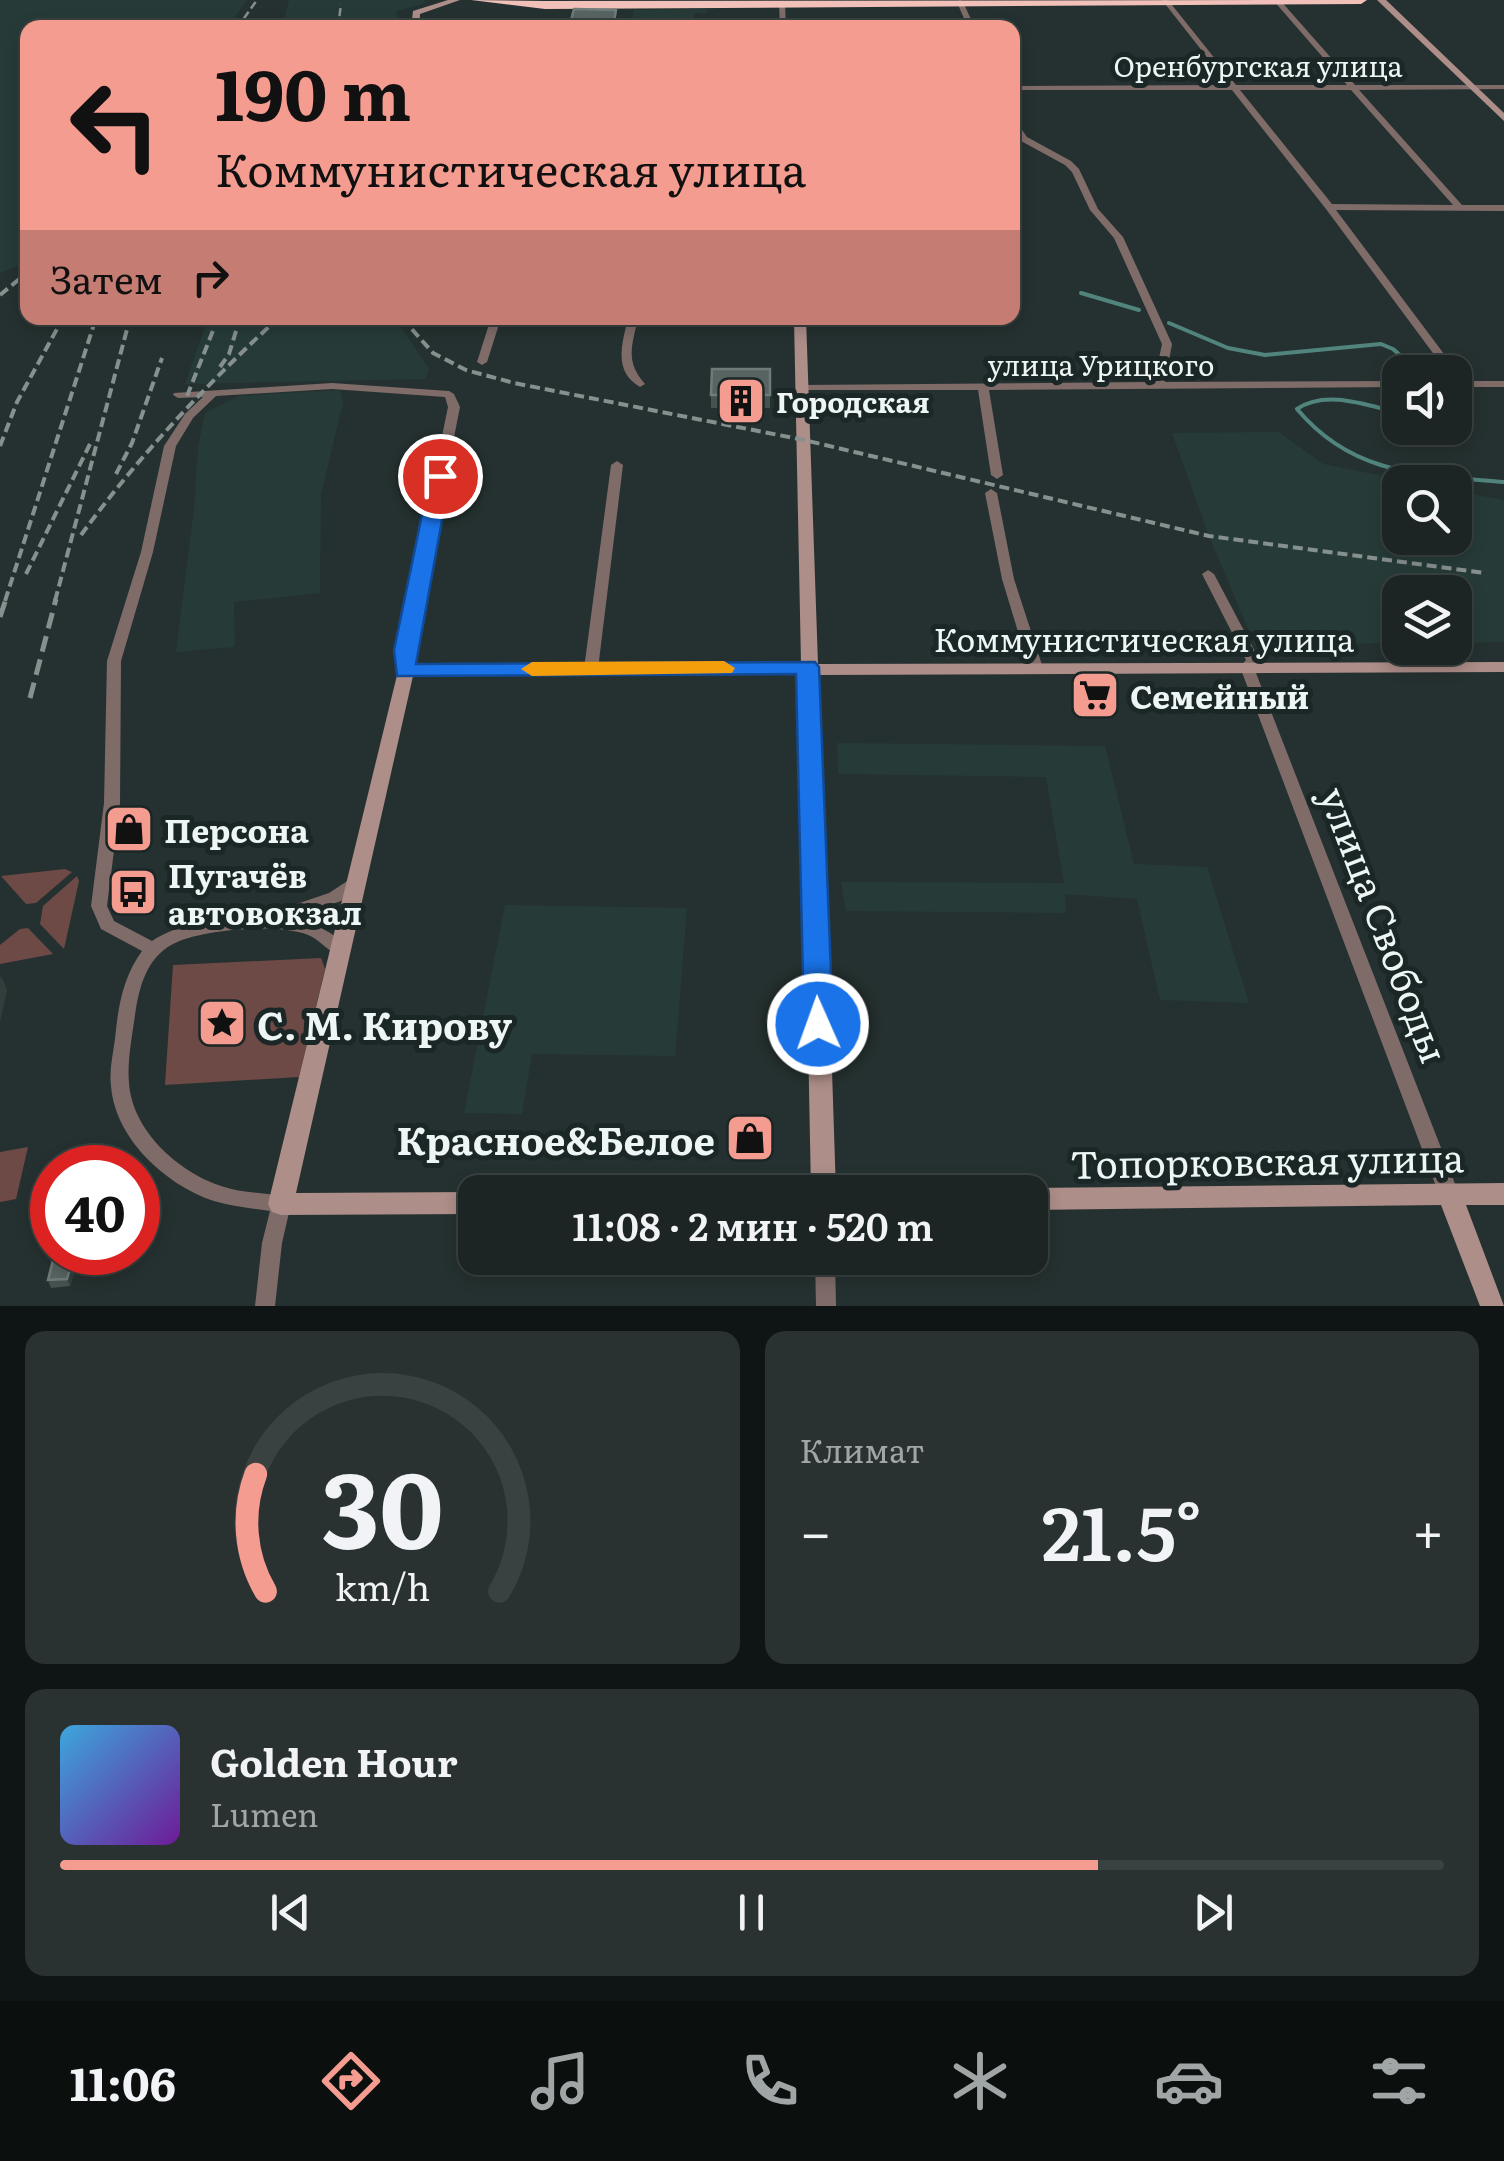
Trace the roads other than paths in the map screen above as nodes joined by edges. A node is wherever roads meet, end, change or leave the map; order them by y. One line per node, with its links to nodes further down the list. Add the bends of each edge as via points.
1 (456, 0): 9 (street, via 416,12)
2 (478, 0): 8 (highway)
3 (1165, 0): 4 (highway); 7 (highway); 11 (street)
4 (1276, 0): 5 (highway); 13 (street)
5 (1362, 0)
6 (1380, 0): 12 (street)
7 (960, 2): 8 (highway)
8 (782, 3): 10 (street)
9 (416, 20)
10 (783, 20)
11 (1232, 86): 13 (street, Оренбургская улица); 15 (street, Оренбургская улица); 19 (street)
12 (1468, 86): 13 (street, Оренбургская улица); 14 (street, Оренбургская улица); 16 (street)
13 (1351, 87): 18 (street)
14 (1504, 87)
15 (1020, 88)
16 (1504, 118)
17 (1020, 132): 30 (street, via 1068,162 1118,237 1167,344)
18 (1458, 206): 19 (street); 20 (street)
19 (1330, 207): 24 (street)
20 (1504, 208)
21 (494, 325): 25 (street)
22 (632, 325): 27 (street, via 624,365)
23 (800, 325): 32 (street)
24 (1438, 355)
25 (482, 362)
26 (1472, 381): 29 (street)
27 (640, 384)
28 (1382, 384): 30 (street, улица Урицкого)
29 (1504, 384)
30 (1159, 386): 31 (street, улица Урицкого)
31 (983, 387): 32 (street, улица Урицкого); 36 (street)
32 (802, 388): 40 (street)
33 (178, 395): 34 (street)
34 (211, 396): 44 (street, via 332,386 450,394 454,407); 47 (street, via 170,446 114,661 112,803 99,906 107,925)
35 (617, 464): 42 (street)
36 (996, 474)
37 (990, 493): 43 (street)
38 (1208, 574): 41 (street, улица Свободы, via 1253,662)
39 (1504, 666): 41 (street, Коммунистическая улица)
40 (807, 667): 42 (street, Коммунистическая улица); 43 (street, Коммунистическая улица); 49 (street)
41 (1247, 667): 43 (street, Коммунистическая улица); 50 (street, улица Свободы)
42 (592, 668): 44 (street)
43 (1036, 668)
44 (405, 671): 45 (street)
45 (357, 874): 46 (street, via 335,897); 48 (street)
46 (258, 922): 47 (street, via 204,930); 48 (street, via 303,927)
47 (153, 949): 54 (street, via 126,1009 120,1090 136,1131 174,1170 215,1193)
48 (340, 950): 54 (street)
49 (823, 1175)
50 (1450, 1194): 51 (street, Топорковская улица); 52 (street, Топорковская улица); 58 (street, улица Свободы)
51 (1504, 1194)
52 (1048, 1199)
53 (458, 1203): 54 (street)
54 (281, 1204): 56 (street)
55 (825, 1275): 57 (street)
56 (265, 1306)
57 (826, 1306)
58 (1494, 1306)

